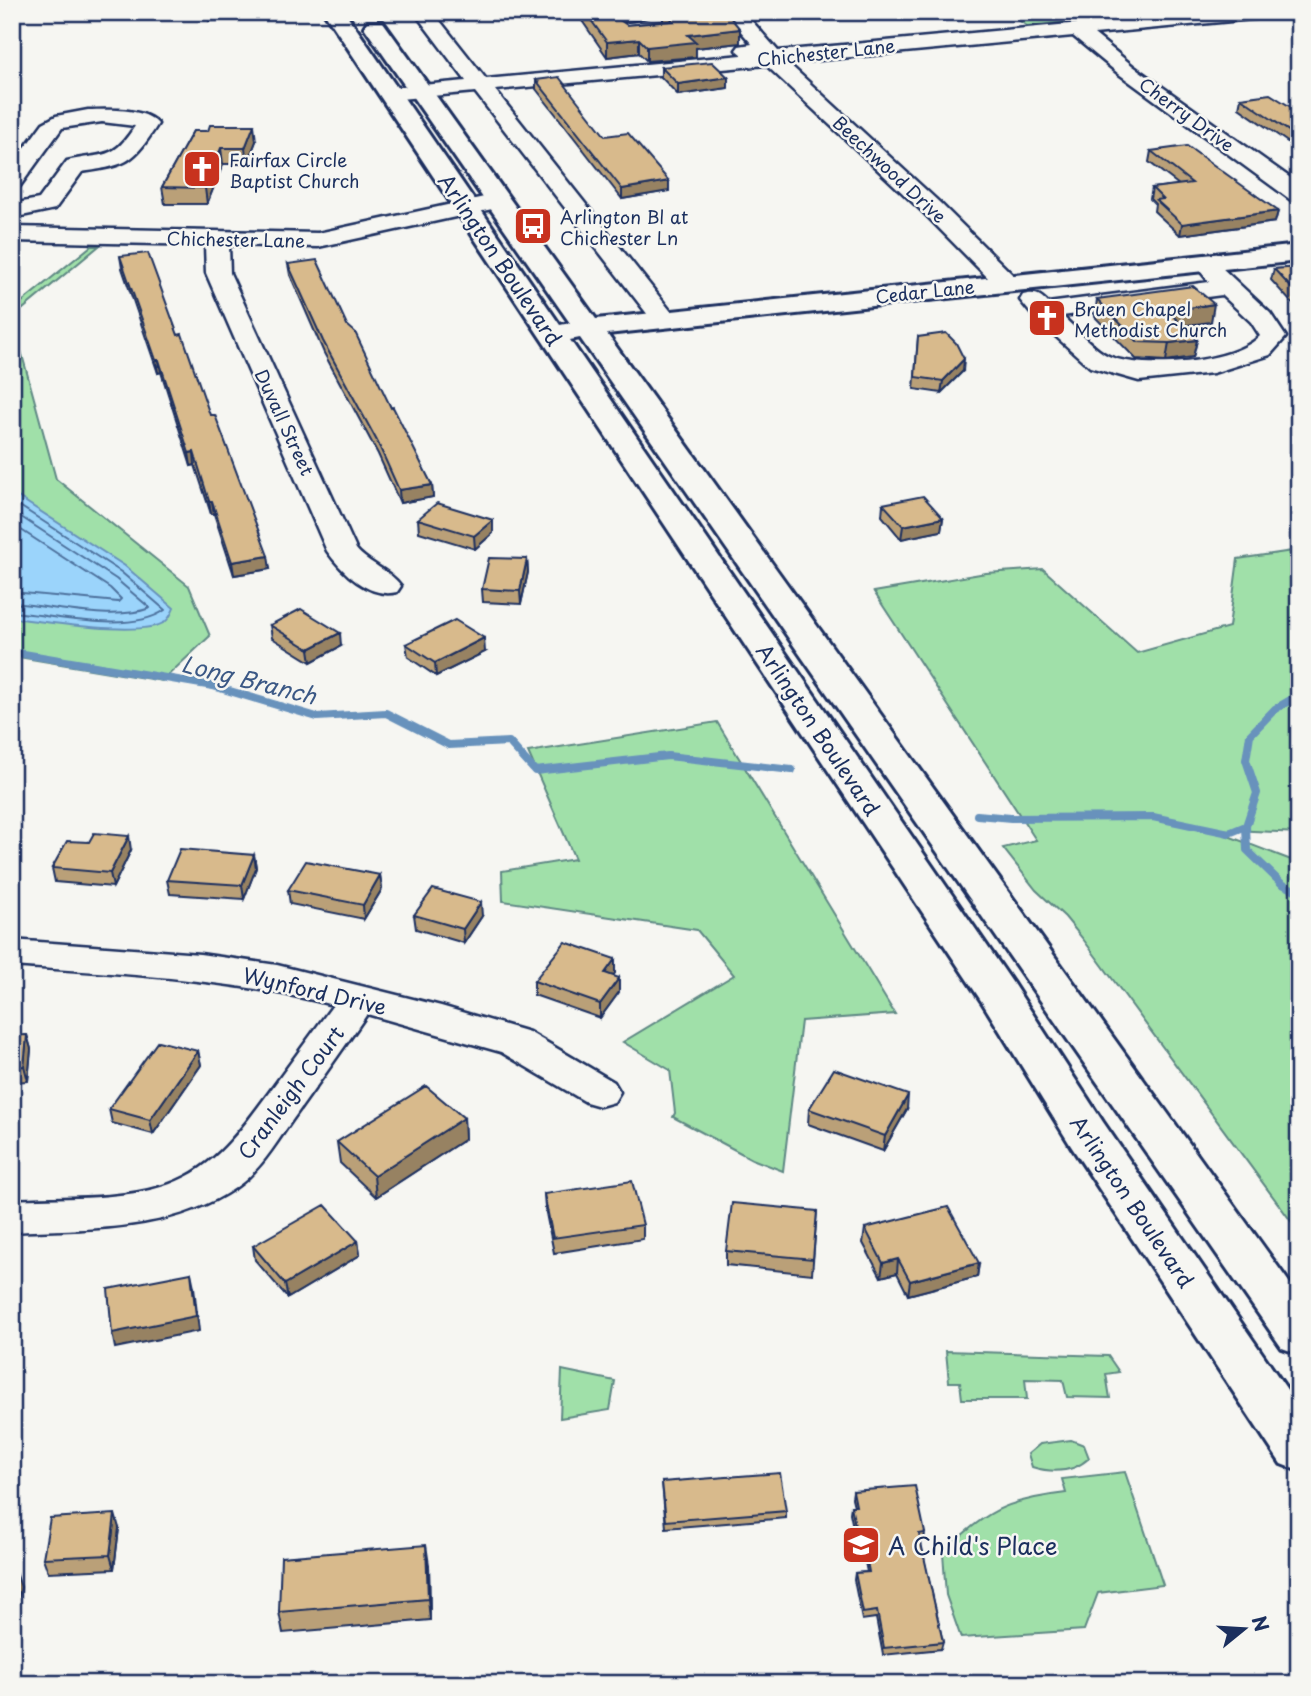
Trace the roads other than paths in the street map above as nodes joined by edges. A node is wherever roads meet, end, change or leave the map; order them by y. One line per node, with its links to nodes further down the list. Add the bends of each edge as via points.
1 (334, 12): 11 (main road, Arlington Boulevard)
2 (365, 12): 11 (main road, Arlington Boulevard)
3 (423, 12): 10 (street)
4 (615, 12): 5 (street, via 621,16)
5 (642, 12)
6 (733, 12): 9 (street, Beechwood Drive)
7 (1263, 12): 8 (street, Chichester Lane)
8 (1077, 29): 9 (street, Chichester Lane); 15 (street, Cherry Drive)
9 (769, 53): 10 (street, Chichester Lane, via 554,69 557,79); 21 (street, Beechwood Drive)
10 (484, 86): 11 (street); 24 (street)
11 (405, 93): 16 (main road, Arlington Boulevard)
12 (108, 118): 13 (street); 13 (street, via 138,119 147,124 127,155); 14 (street, via 84,117 54,125)
13 (75, 166): 17 (street, via 47,204)
14 (12, 181)
15 (1299, 195)
16 (482, 204): 18 (street, Chichester Lane, via 318,240); 25 (main road, Arlington Boulevard); 26 (main road, Arlington Boulevard)
17 (13, 218): 18 (street, Chichester Lane)
18 (217, 239): 27 (street, Duvall Street, via 218,273 342,551 355,566)
19 (1299, 253): 20 (main road, Cedar Lane)
20 (1204, 263): 21 (main road, Cedar Lane); 22 (street)
21 (1011, 282): 23 (street, Beechwood Drive); 24 (main road, Cedar Lane)
22 (1228, 287): 23 (street); 23 (street, Beechwood Drive, via 1261,318 1272,337 1261,350 1204,368 1139,373 1099,362)
23 (1042, 311)
24 (664, 318): 25 (main road, Cedar Lane)
25 (588, 329): 26 (main road, Cedar Lane); 32 (main road, Arlington Boulevard)
26 (552, 334): 33 (main road, Arlington Boulevard, via 997,992)
27 (386, 586)
28 (12, 954): 29 (street, Wynford Drive, via 200,967 276,978)
29 (358, 999): 30 (street, Wynford Drive, via 516,1042); 31 (street, Cranleigh Court, via 246,1154 222,1175 192,1193 160,1204)
30 (600, 1093)
31 (12, 1216)
32 (1299, 1335)
33 (1299, 1450)

